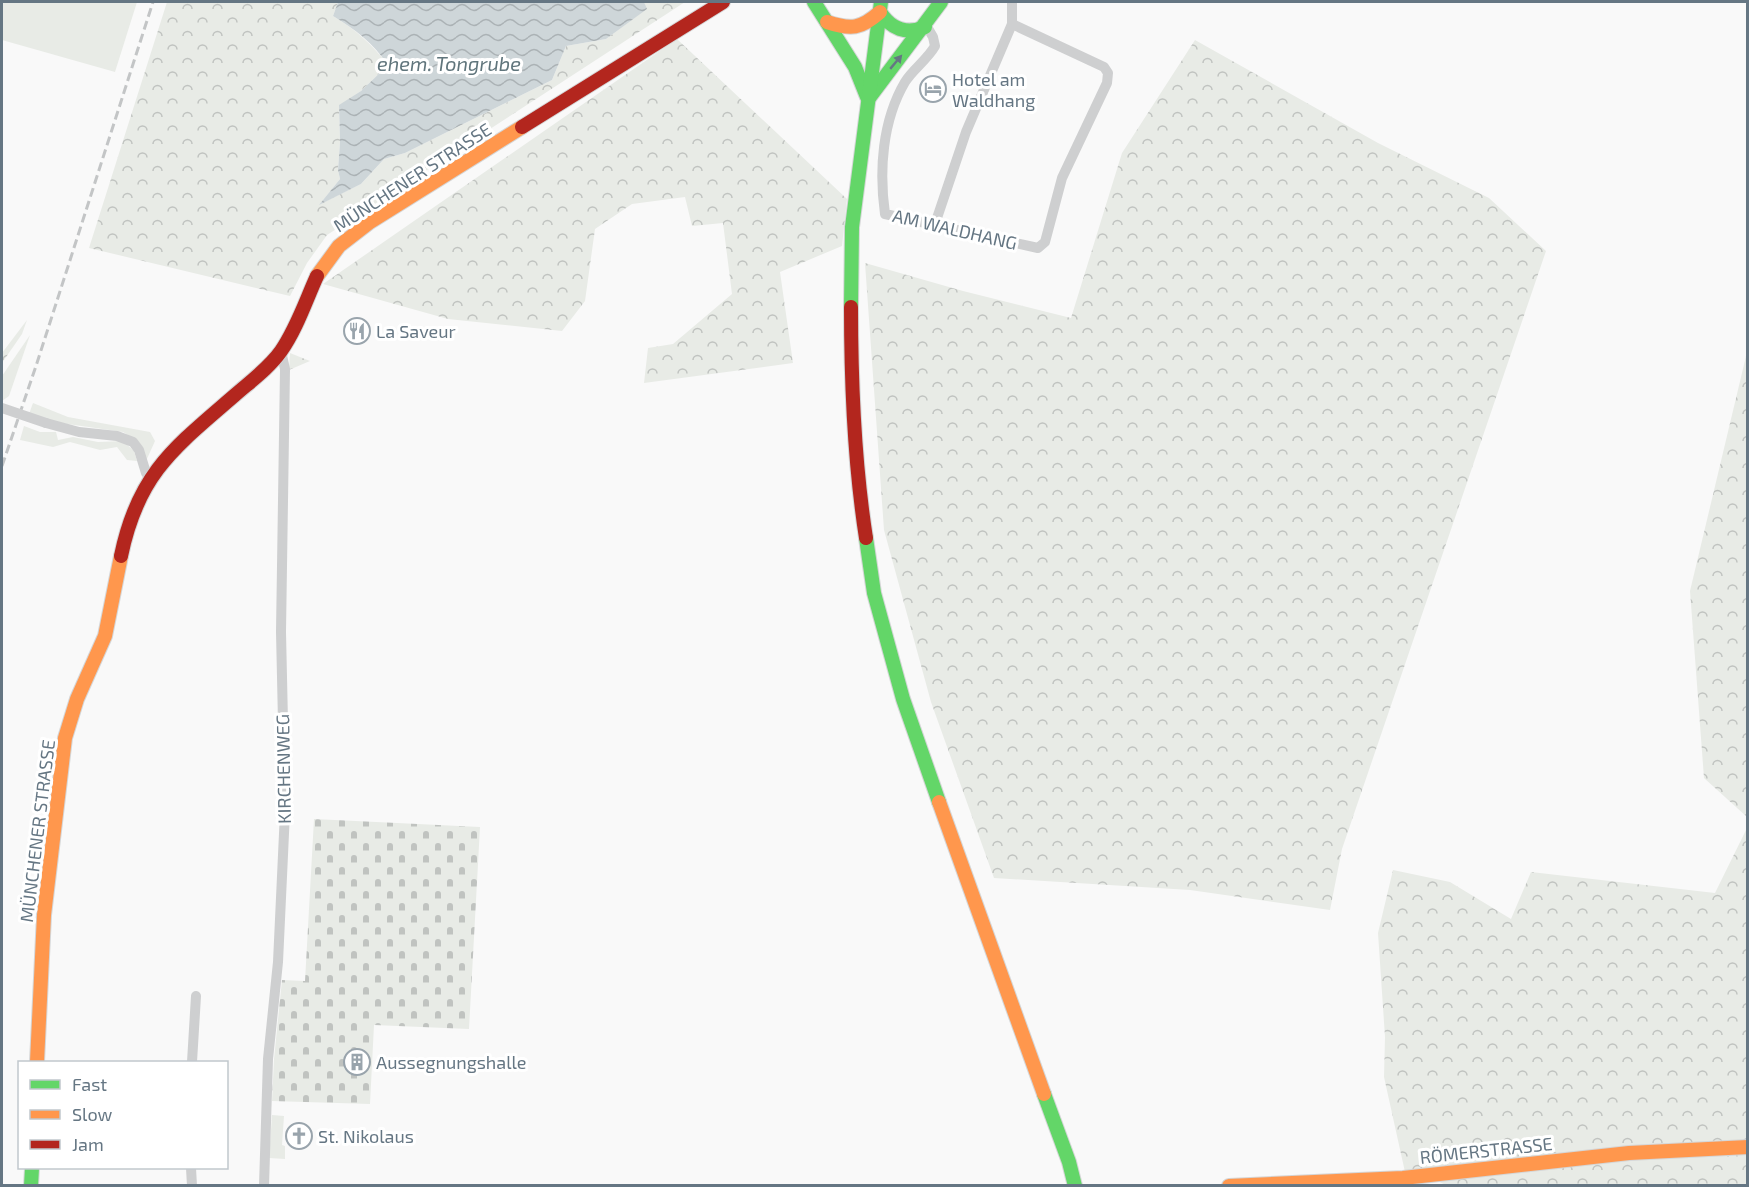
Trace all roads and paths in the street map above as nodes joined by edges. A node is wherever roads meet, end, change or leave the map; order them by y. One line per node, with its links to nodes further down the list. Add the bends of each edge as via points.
1 (723, 2): 11 (street, MÜNCHENER STRASSE, via 354,234 319,270)
2 (813, 2): 6 (street)
3 (941, 2): 8 (street)
4 (1012, 2): 7 (street)
5 (881, 7): 6 (street, via 863,26 844,28); 8 (street, via 888,23 898,30 918,31); 9 (street)
6 (827, 22): 9 (street, via 855,66)
7 (1012, 24): 10 (street, via 966,132); 10 (street, AM WALDHANG, via 1104,67 1107,83 1062,178 1045,242 1038,248)
8 (926, 25): 9 (street, one-way to 8); 10 (street, AM WALDHANG, via 935,46 906,80 896,100 886,132 882,196 885,214)
9 (868, 100): 23 (street, via 852,227 851,364 857,481 874,592 903,699)
10 (935, 224)
11 (281, 351): 13 (street, MÜNCHENER STRASSE, via 167,456); 22 (street, KIRCHENWEG, via 285,369 280,632 285,812 278,962 268,1059)
12 (2, 408): 13 (street, bridge, via 79,432 133,442 146,473)
13 (151, 476): 15 (street, MÜNCHENER STRASSE, via 125,537 105,636 77,699 65,738 44,915)
14 (196, 996): 16 (street)
15 (37, 1061)
16 (192, 1061)
17 (1748, 1147): 24 (street, RÖMERSTRASSE, via 1629,1154 1403,1178)
18 (32, 1169): 20 (street)
19 (191, 1169): 21 (street)
20 (31, 1185)
21 (192, 1185)
22 (264, 1185)
23 (1075, 1185)
24 (1229, 1185)

